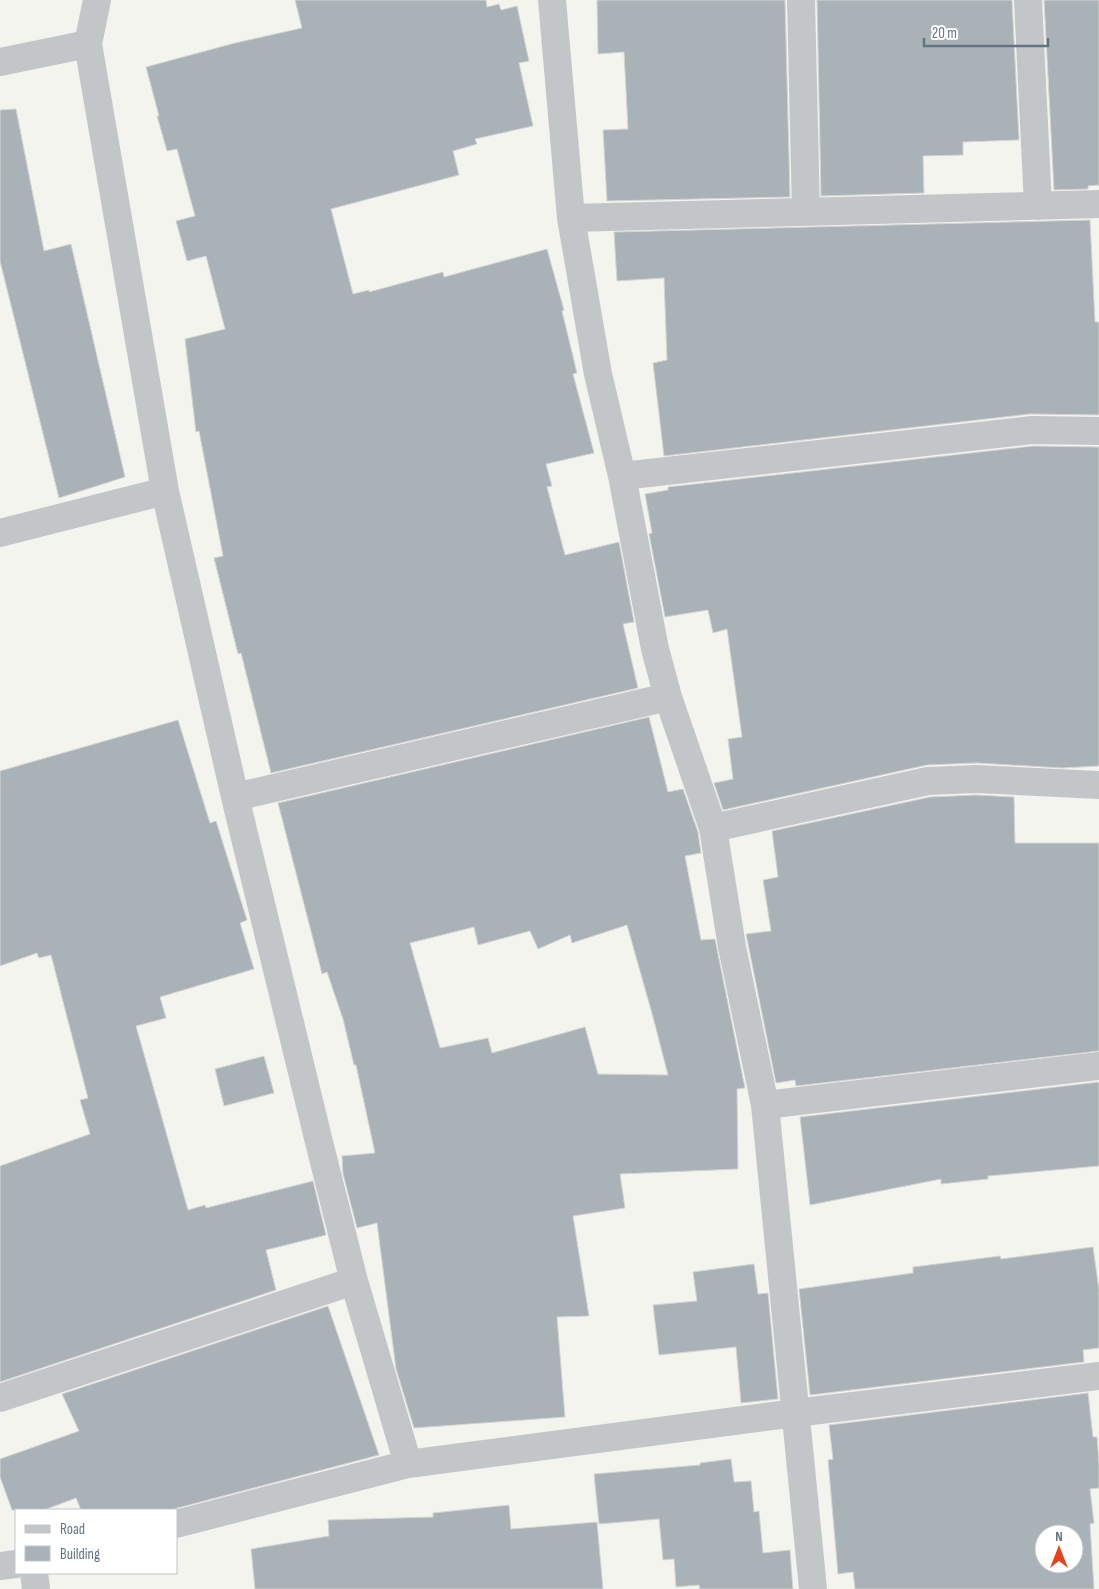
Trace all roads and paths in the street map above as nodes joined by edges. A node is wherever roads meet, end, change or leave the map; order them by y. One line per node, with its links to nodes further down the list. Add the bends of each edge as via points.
1 (97, 0): 5 (street)
2 (552, 0): 10 (street)
3 (801, 0): 9 (street)
4 (1028, 0): 8 (street)
5 (88, 44): 6 (street); 13 (street)
6 (0, 62)
7 (1099, 204): 8 (street)
8 (1038, 206): 9 (street)
9 (806, 212): 10 (street)
10 (571, 218): 12 (street, via 598,374)
11 (1099, 431): 12 (street, via 1032,430)
12 (622, 476): 15 (street, via 655,649)
13 (164, 491): 14 (street); 17 (street)
14 (0, 533)
15 (668, 697): 17 (street); 18 (street)
16 (1099, 785): 18 (street, via 976,779 928,781)
17 (235, 798): 21 (street)
18 (713, 828): 20 (street, via 732,947)
19 (1099, 1066): 20 (street)
20 (764, 1105): 24 (street)
21 (354, 1281): 23 (street); 25 (street)
22 (1099, 1376): 24 (street)
23 (0, 1398)
24 (795, 1413): 25 (street); 31 (street)
25 (408, 1464): 26 (street)
26 (178, 1523)
27 (15, 1564): 28 (street)
28 (0, 1566)
29 (34, 1574): 30 (street)
30 (36, 1589)
31 (813, 1589)

